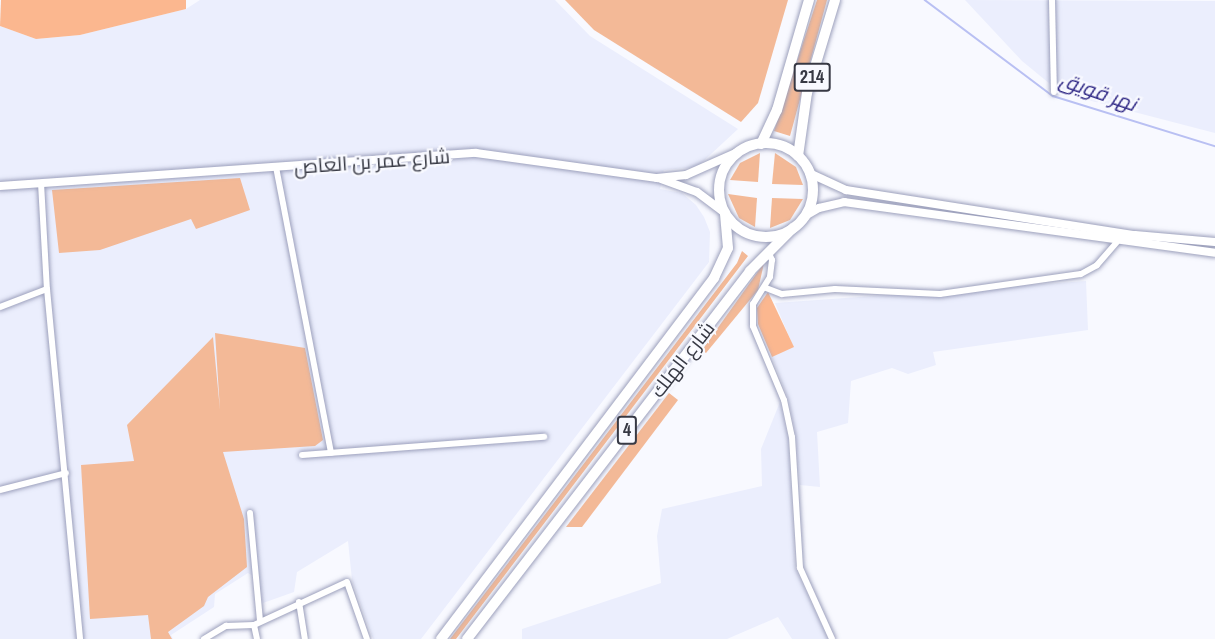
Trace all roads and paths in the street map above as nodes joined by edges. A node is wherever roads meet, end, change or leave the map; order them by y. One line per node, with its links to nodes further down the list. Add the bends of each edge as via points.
1 (809, 0): 5 (highway, via 780,100)
2 (834, 0): 7 (highway, 214, via 807,93)
3 (1052, 0): 4 (street)
4 (1054, 93)
5 (761, 144): 6 (highway); 7 (highway, via 784,147)
6 (738, 152): 10 (main road, شارع عمر بن العاص, via 686,175); 13 (highway, via 728,162 720,180 720,201)
7 (798, 156): 9 (highway)
8 (276, 167): 10 (main road, شارع عمر بن العاص, via 476,153); 11 (main road, شارع عمر بن العاص); 24 (street)
9 (809, 173): 14 (highway, via 812,195); 17 (main road, via 846,190 1135,235)
10 (657, 178): 13 (main road, via 697,192)
11 (41, 183): 12 (main road, شارع عمر بن العاص); 21 (street)
12 (0, 186)
13 (725, 213): 15 (highway, via 735,226 764,237); 37 (highway, شارع الهلك / 4, via 728,248 714,278)
14 (805, 216): 15 (highway); 16 (main road, via 844,202)
15 (794, 228): 18 (highway, شارع الهلك / 4)
16 (1117, 242): 19 (main road); 20 (street, via 1097,265 1081,274 940,294 835,289 782,294)
17 (1215, 242)
18 (768, 251): 20 (street, via 772,260); 38 (highway, شارع الهلك / 4)
19 (1215, 253)
20 (766, 288): 39 (street, via 753,304 753,326 784,400 792,437 800,568)
21 (47, 289): 22 (street); 26 (street)
22 (0, 307)
23 (544, 437): 24 (street)
24 (331, 453): 25 (street)
25 (302, 455)
26 (66, 473): 27 (street); 32 (street)
27 (0, 490)
28 (250, 513): 30 (street)
29 (299, 602): 30 (street); 35 (street); 36 (street, via 347,582)
30 (260, 620): 31 (street)
31 (254, 626): 33 (street, via 226,626); 34 (street)
32 (80, 639)
33 (204, 639)
34 (257, 639)
35 (305, 639)
36 (367, 639)
37 (441, 639)
38 (467, 639)
39 (832, 639)

